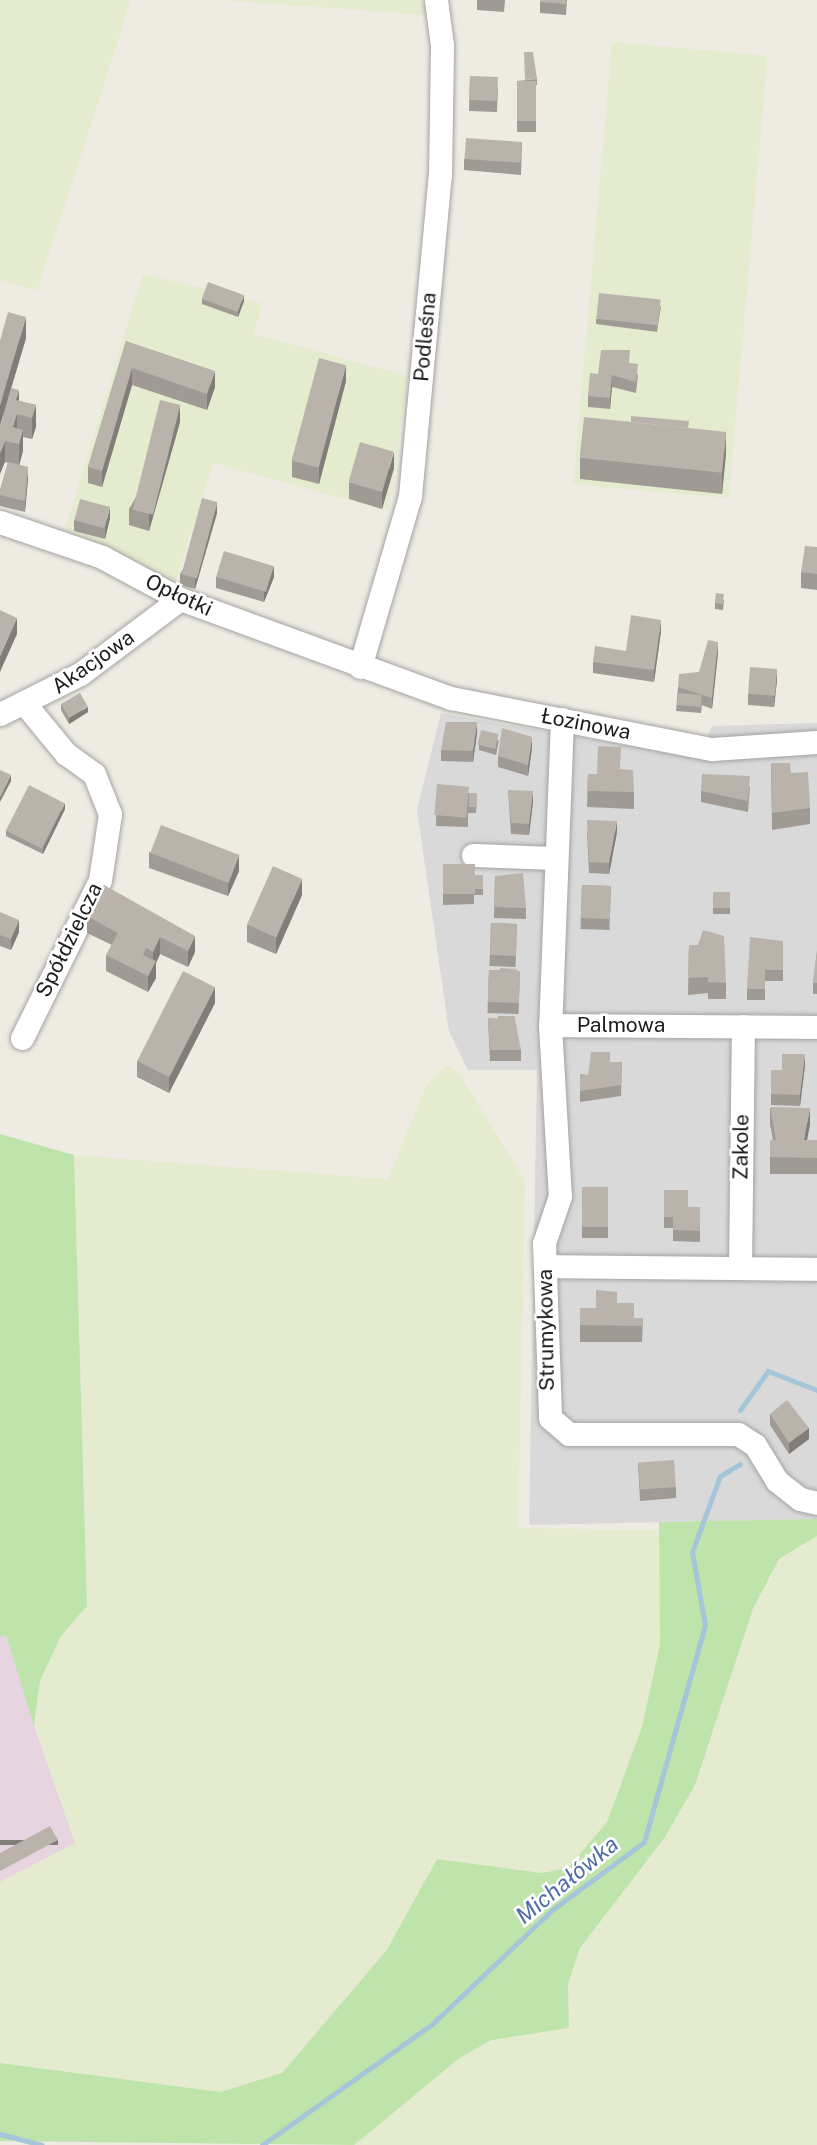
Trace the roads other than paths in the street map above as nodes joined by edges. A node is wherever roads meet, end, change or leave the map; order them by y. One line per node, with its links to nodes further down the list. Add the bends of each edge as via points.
1 (436, 0): 4 (street, Podleśna, via 440,175 410,496)
2 (0, 522): 3 (street, Opłotki, via 102,557)
3 (180, 599): 4 (street, Opłotki); 5 (street, Akacjowa, via 80,674)
4 (360, 667): 7 (street, Łozinowa, via 451,698)
5 (24, 705): 6 (street, Akacjowa); 14 (street, Spółdzielcza, via 66,754 94,774 110,814 100,880)
6 (0, 714)
7 (562, 719): 8 (street, Łozinowa, via 712,749); 10 (street, Palmowa)
8 (817, 742)
9 (473, 855): 10 (street)
10 (555, 858): 11 (street, Palmowa)
11 (550, 1025): 12 (street, Palmowa); 15 (street, Strumykowa, via 559,1196 544,1243)
12 (743, 1026): 13 (street, Palmowa); 16 (street, Zakole)
13 (817, 1027)
14 (22, 1038)
15 (545, 1266): 16 (street); 18 (street, Strumykowa, via 550,1418 569,1434 738,1434 755,1445 777,1481 800,1499)
16 (740, 1268): 17 (street)
17 (817, 1269)
18 (817, 1503)

